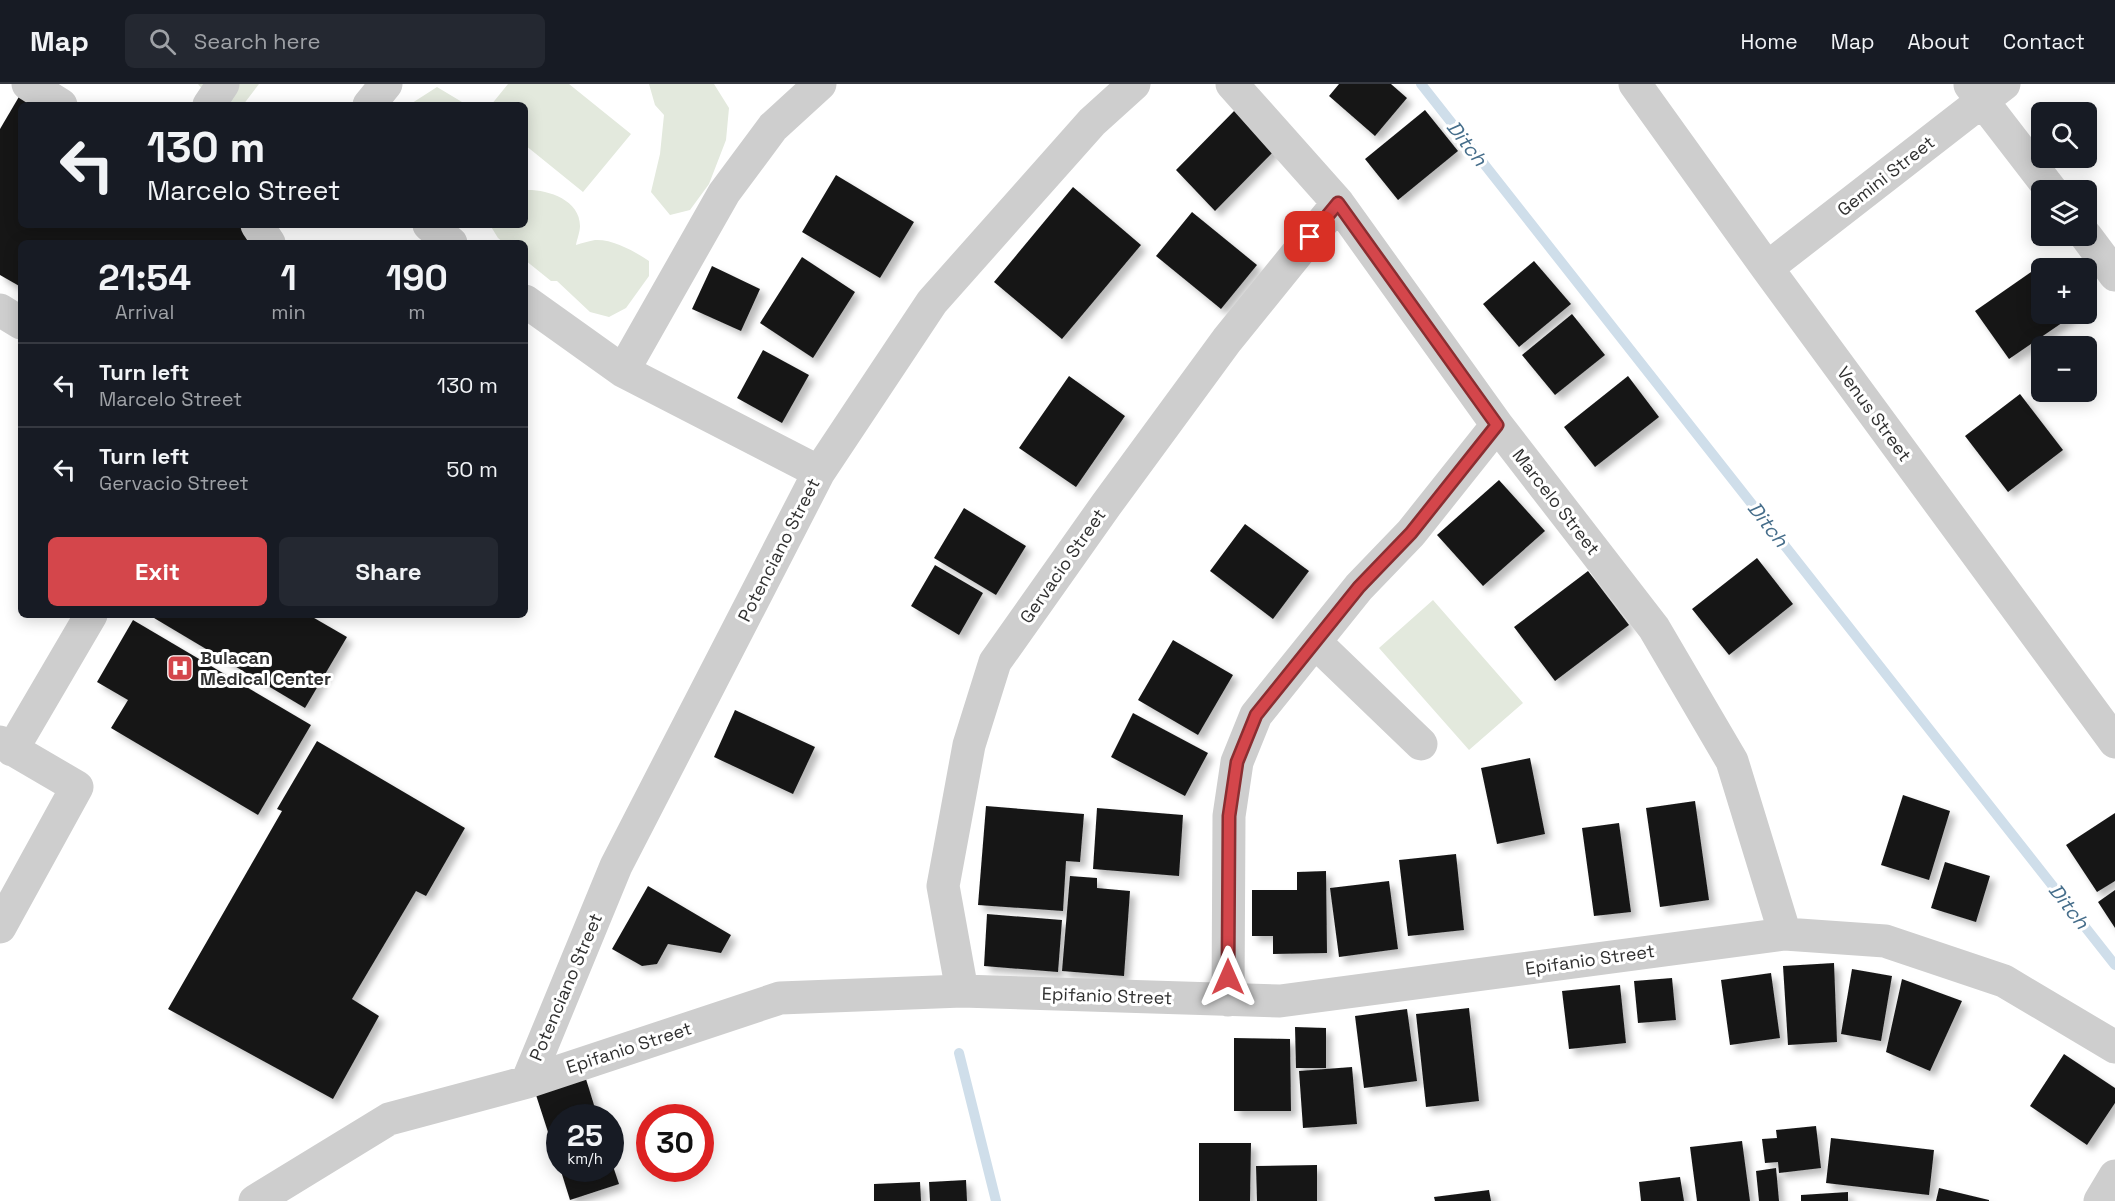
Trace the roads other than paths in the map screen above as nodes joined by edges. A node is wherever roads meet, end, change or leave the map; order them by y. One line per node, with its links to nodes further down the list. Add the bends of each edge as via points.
1 (223, 84): 10 (street)
2 (386, 84): 11 (street)
3 (820, 84): 22 (street, via 773,128 724,193)
4 (1134, 84): 24 (street, Potenciano Street, via 1092,122 932,302)
5 (1232, 84): 13 (street, Marcelo Street)
6 (1635, 84): 17 (street, Venus Street)
7 (32, 85): 9 (street)
8 (1985, 90): 12 (street); 17 (street, Gemini Street)
9 (57, 102)
10 (211, 102)
11 (371, 102)
12 (2044, 180)
13 (1338, 203): 23 (street, Marcelo Street); 32 (street, Gervacio Street, via 1227,340 995,662 969,745 943,886)
14 (433, 228): 15 (street)
15 (447, 240)
16 (2093, 246): 18 (street)
17 (1767, 268): 27 (street, Venus Street)
18 (2115, 275)
19 (528, 303): 22 (street)
20 (0, 310): 21 (street)
21 (18, 321)
22 (623, 371): 24 (street)
23 (1497, 425): 26 (street, via 1411,533 1359,587); 31 (street, Marcelo Street, via 1654,628 1732,760)
24 (819, 472): 35 (street, Potenciano Street, via 616,866)
25 (89, 618): 29 (street)
26 (1315, 642): 28 (street); 33 (street, via 1256,715 1237,762 1229,816)
27 (2115, 742)
28 (1421, 744)
29 (6, 746): 30 (street, via 76,787)
30 (0, 927)
31 (1785, 934): 33 (street, Epifanio Street, via 1280,1001); 34 (street, Epifanio Street, via 1885,941 2004,981)
32 (962, 991): 33 (street, Epifanio Street); 35 (street, Epifanio Street, via 780,998)
33 (1228, 1000)
34 (2115, 1047)
35 (527, 1082): 37 (street, Epifanio Street, via 389,1119)
36 (2115, 1176): 38 (street)
37 (255, 1201)
38 (2100, 1201)

